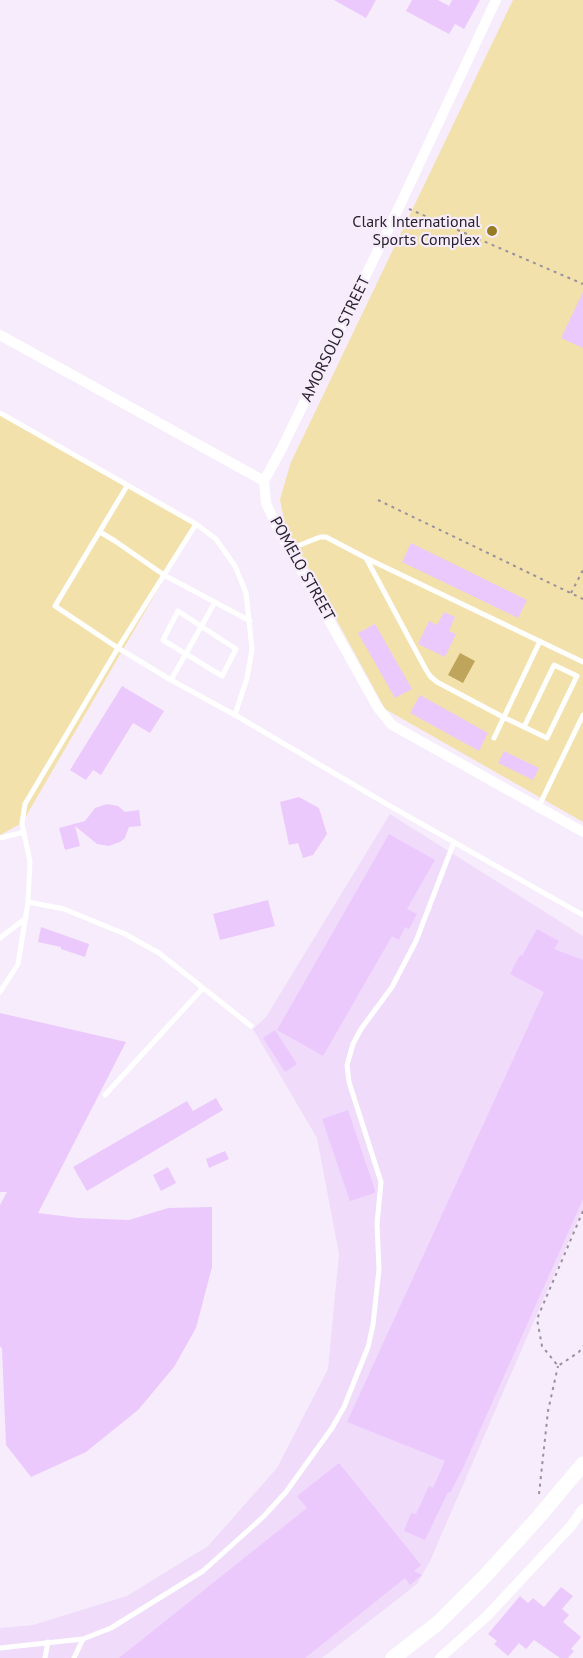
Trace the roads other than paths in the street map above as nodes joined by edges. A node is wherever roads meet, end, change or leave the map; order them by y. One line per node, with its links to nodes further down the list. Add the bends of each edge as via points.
1 (496, 0): 4 (street, AMORSOLO STREET, via 400,206)
2 (0, 335): 4 (street)
3 (0, 413): 5 (lane)
4 (264, 481): 8 (street, POMELO STREET, via 266,503)
5 (127, 486): 6 (lane); 7 (lane)
6 (196, 524): 10 (lane); 12 (lane, via 216,539 235,566 246,593)
7 (100, 532): 10 (lane); 15 (lane, via 55,606)
8 (290, 549): 9 (lane, via 323,536); 24 (street, POMELO STREET, via 378,708 392,724)
9 (366, 558): 14 (lane); 21 (lane, via 430,676)
10 (164, 575): 11 (lane); 15 (lane)
11 (215, 602): 12 (lane); 13 (lane)
12 (250, 621): 19 (lane, via 252,649)
13 (202, 625): 16 (lane); 16 (lane, via 178,611 163,640); 16 (lane, via 236,649 222,676)
14 (540, 641): 17 (lane); 21 (lane)
15 (118, 648): 18 (lane); 25 (lane, via 25,804)
16 (186, 653): 18 (lane)
17 (583, 662)
18 (171, 680): 19 (lane)
19 (235, 715): 28 (lane)
20 (583, 715): 24 (lane)
21 (503, 717): 22 (lane); 23 (lane)
22 (524, 727): 22 (lane, via 554,665 577,676 547,738)
23 (494, 738)
24 (538, 808): 26 (street, POMELO STREET)
25 (24, 832): 27 (lane); 29 (lane, via 30,862)
26 (583, 832)
27 (0, 838)
28 (454, 842): 30 (lane); 39 (lane, via 401,972 361,1029 347,1065 352,1093 381,1182 373,1325 344,1407 286,1492 203,1571 111,1628)
29 (28, 902): 31 (lane); 33 (lane, via 64,909 125,934 159,953)
30 (583, 915)
31 (26, 918): 32 (lane); 34 (lane, via 18,964)
32 (0, 938)
33 (203, 988): 35 (lane); 36 (lane)
34 (0, 992)
35 (251, 1026)
36 (105, 1095)
37 (583, 1464): 44 (main road, via 485,1576 438,1623)
38 (583, 1509): 45 (street, via 487,1616)
39 (83, 1639): 40 (lane); 43 (lane)
40 (48, 1642): 41 (lane); 42 (lane)
41 (0, 1648)
42 (45, 1658)
43 (74, 1658)
44 (393, 1658)
45 (440, 1658)

